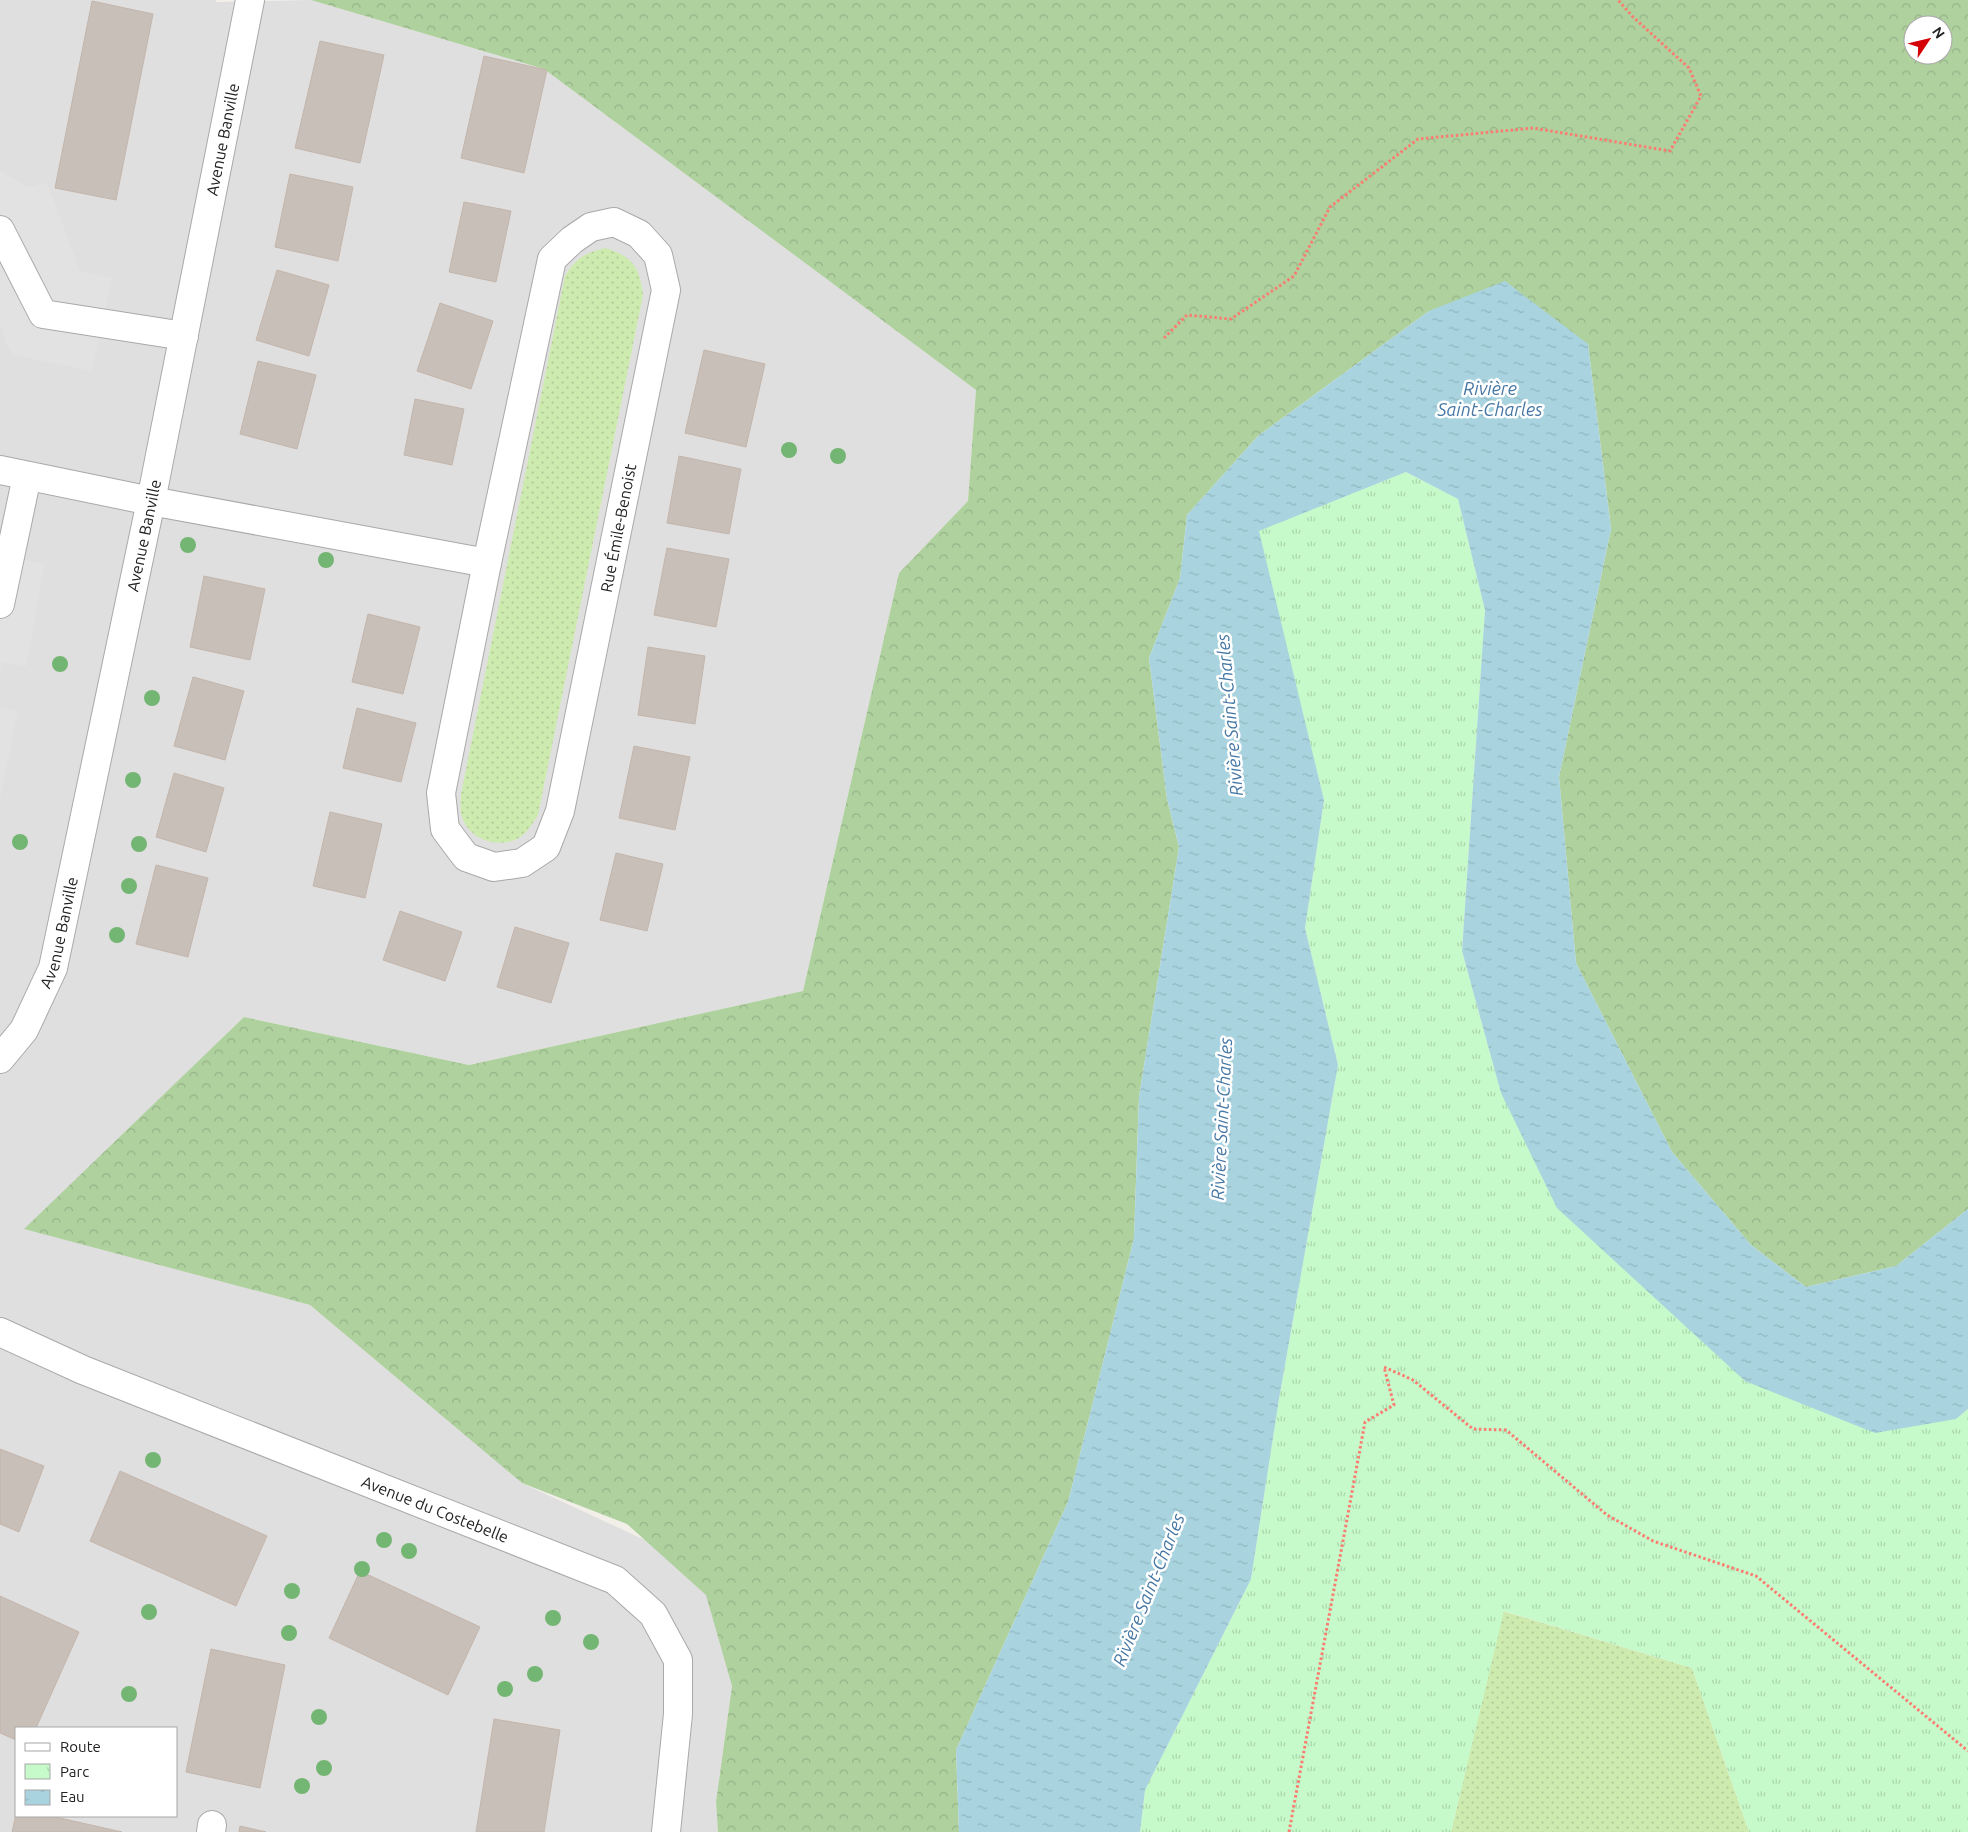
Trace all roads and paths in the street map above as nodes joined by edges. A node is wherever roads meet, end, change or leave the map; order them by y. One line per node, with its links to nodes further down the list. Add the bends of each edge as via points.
1 (250, 0): 4 (street, Avenue Banville)
2 (1618, 0): 5 (path, via 1689,68 1701,96 1670,150 1533,128 1418,139 1330,206 1294,276 1231,319 1187,314)
3 (0, 230): 4 (street, via 42,314)
4 (184, 336): 8 (street, Avenue Banville)
5 (1164, 338)
6 (0, 470): 7 (street)
7 (27, 476): 8 (street); 10 (street)
8 (151, 501): 9 (street); 11 (street, Avenue Banville, via 53,968 24,1030)
9 (487, 563): 9 (street, Rue Émile-Benoist, via 441,793 445,829 466,857 494,867 522,863 546,847 560,811 666,290 658,255 639,234 614,222 590,227 552,259)
10 (0, 604)
11 (0, 1059)
12 (0, 1332): 14 (street, Avenue du Costebelle, via 83,1370 615,1580 653,1614 678,1660 678,1714)
13 (1968, 1751): 15 (path, via 1756,1576 1653,1541 1607,1515 1506,1430 1473,1429 1413,1380 1384,1367 1394,1405 1365,1422)
14 (666, 1832)
15 (1289, 1832)

